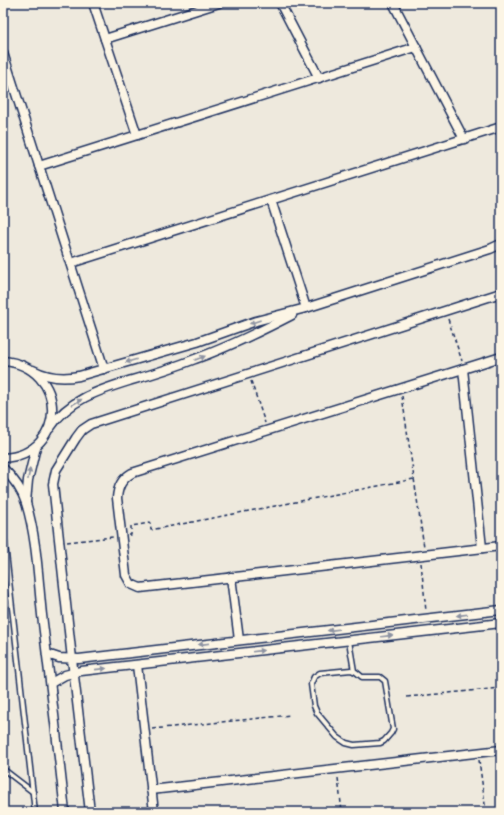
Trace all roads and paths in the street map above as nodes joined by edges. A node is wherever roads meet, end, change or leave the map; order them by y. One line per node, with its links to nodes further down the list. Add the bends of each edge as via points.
1 (94, 3): 5 (street)
2 (219, 3): 5 (street)
3 (280, 3): 8 (street)
4 (393, 3): 6 (street)
5 (105, 39): 10 (street)
6 (416, 47): 8 (street); 11 (street)
7 (3, 53): 12 (street)
8 (319, 78): 10 (street)
9 (501, 127): 11 (street)
10 (137, 135): 12 (street)
11 (464, 139): 13 (street)
12 (39, 166): 17 (street)
13 (271, 200): 17 (street); 19 (street)
14 (501, 244): 16 (street)
15 (501, 248): 16 (street)
16 (490, 249): 19 (street)
17 (71, 263): 25 (street)
18 (501, 293): 20 (street)
19 (306, 308): 25 (street, one-way to 25, via 272,316 197,342); 30 (street, one-way to 19, via 66,409 88,396 209,354)
20 (446, 311): 26 (path); 28 (street)
21 (3, 355): 24 (street)
22 (501, 357): 26 (street)
23 (3, 361): 24 (street)
24 (14, 362): 27 (street)
25 (104, 369): 27 (street, via 64,378 48,376)
26 (464, 369): 29 (street); 41 (street)
27 (33, 370): 30 (street, via 49,390 53,416)
28 (248, 374): 31 (path); 39 (street, via 91,424 82,430 56,470 53,479)
29 (401, 389): 31 (street); 35 (path)
30 (50, 428): 32 (street)
31 (267, 431): 38 (street, via 132,473 121,483 118,493)
32 (36, 447): 33 (street, via 14,458); 36 (street, one-way to 32)
33 (3, 458)
34 (3, 468): 36 (street)
35 (414, 478): 38 (path, via 151,530 150,523 131,526 131,535); 42 (path)
36 (26, 502): 49 (street)
37 (3, 527): 64 (lane)
38 (121, 536): 39 (path); 43 (street, via 126,575 135,586 145,588)
39 (60, 543): 50 (street)
40 (501, 546): 41 (street)
41 (482, 548): 42 (street)
42 (422, 555): 43 (street); 45 (path)
43 (231, 577): 47 (street)
44 (501, 610): 45 (street, one-way to 45)
45 (427, 619): 47 (street, one-way to 47)
46 (501, 623): 48 (street, one-way to 46)
47 (239, 640): 50 (street, one-way to 50)
48 (349, 641): 51 (street, one-way to 48); 52 (lane)
49 (47, 654): 50 (street); 54 (street)
50 (72, 659): 53 (street)
51 (137, 665): 53 (street, one-way to 51); 58 (street)
52 (354, 671): 52 (lane, via 362,677 380,677 384,681 392,729 388,738 380,743 346,743 315,710 311,684 314,677 320,673)
53 (74, 672): 54 (street); 67 (street)
54 (51, 683): 66 (street)
55 (501, 688): 56 (path)
56 (407, 697)
57 (291, 715): 58 (path)
58 (144, 729): 63 (street)
59 (501, 750): 60 (street)
60 (478, 752): 61 (street); 70 (path)
61 (337, 768): 63 (street); 69 (path)
62 (3, 769): 64 (lane)
63 (151, 790): 68 (street)
64 (33, 792): 65 (lane)
65 (35, 812)
66 (65, 812)
67 (90, 812)
68 (154, 812)
69 (342, 812)
70 (486, 812)

